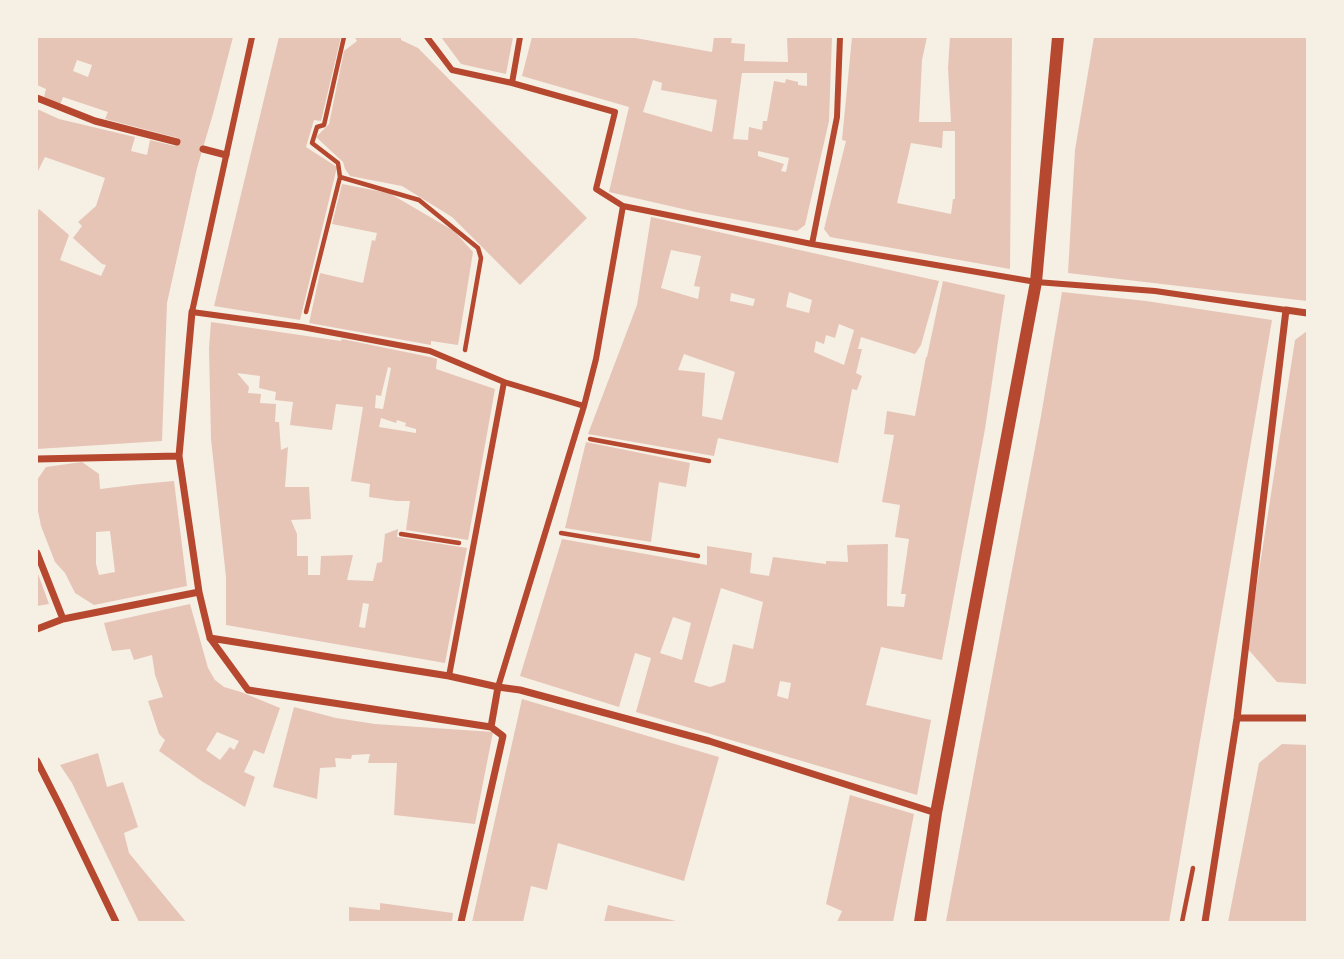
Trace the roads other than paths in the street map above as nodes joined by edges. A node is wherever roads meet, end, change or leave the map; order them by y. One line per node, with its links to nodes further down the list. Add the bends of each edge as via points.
1 (252, 37): 10 (street)
2 (427, 37): 6 (street, via 452,70)
3 (520, 37): 6 (street)
4 (840, 37): 12 (street, via 837,117)
5 (1058, 37): 13 (street)
6 (512, 83): 11 (street, via 615,112 596,189)
7 (37, 98): 8 (street, via 95,121)
8 (177, 142)
9 (203, 149): 10 (street)
10 (226, 155): 15 (street)
11 (623, 205): 12 (street); 18 (street)
12 (812, 244): 13 (street)
13 (1036, 282): 14 (street, via 1155,291); 32 (street)
14 (1286, 310): 16 (street); 28 (street)
15 (192, 312): 17 (street, via 430,351); 19 (street)
16 (1307, 313)
17 (504, 382): 18 (street); 26 (street)
18 (584, 406): 27 (street)
19 (179, 456): 20 (street); 22 (street)
20 (37, 459)
21 (37, 553): 23 (street)
22 (199, 592): 23 (street); 25 (street)
23 (63, 620): 24 (street)
24 (37, 629)
25 (210, 638): 26 (street); 30 (street, via 248,690)
26 (449, 676): 27 (street)
27 (498, 687): 30 (street); 32 (street, via 709,741)
28 (1237, 718): 29 (street); 36 (street)
29 (1307, 718)
30 (491, 727): 34 (street, via 503,736)
31 (37, 761): 33 (street)
32 (936, 814): 35 (street)
33 (116, 922)
34 (461, 922)
35 (920, 922)
36 (1205, 922)

